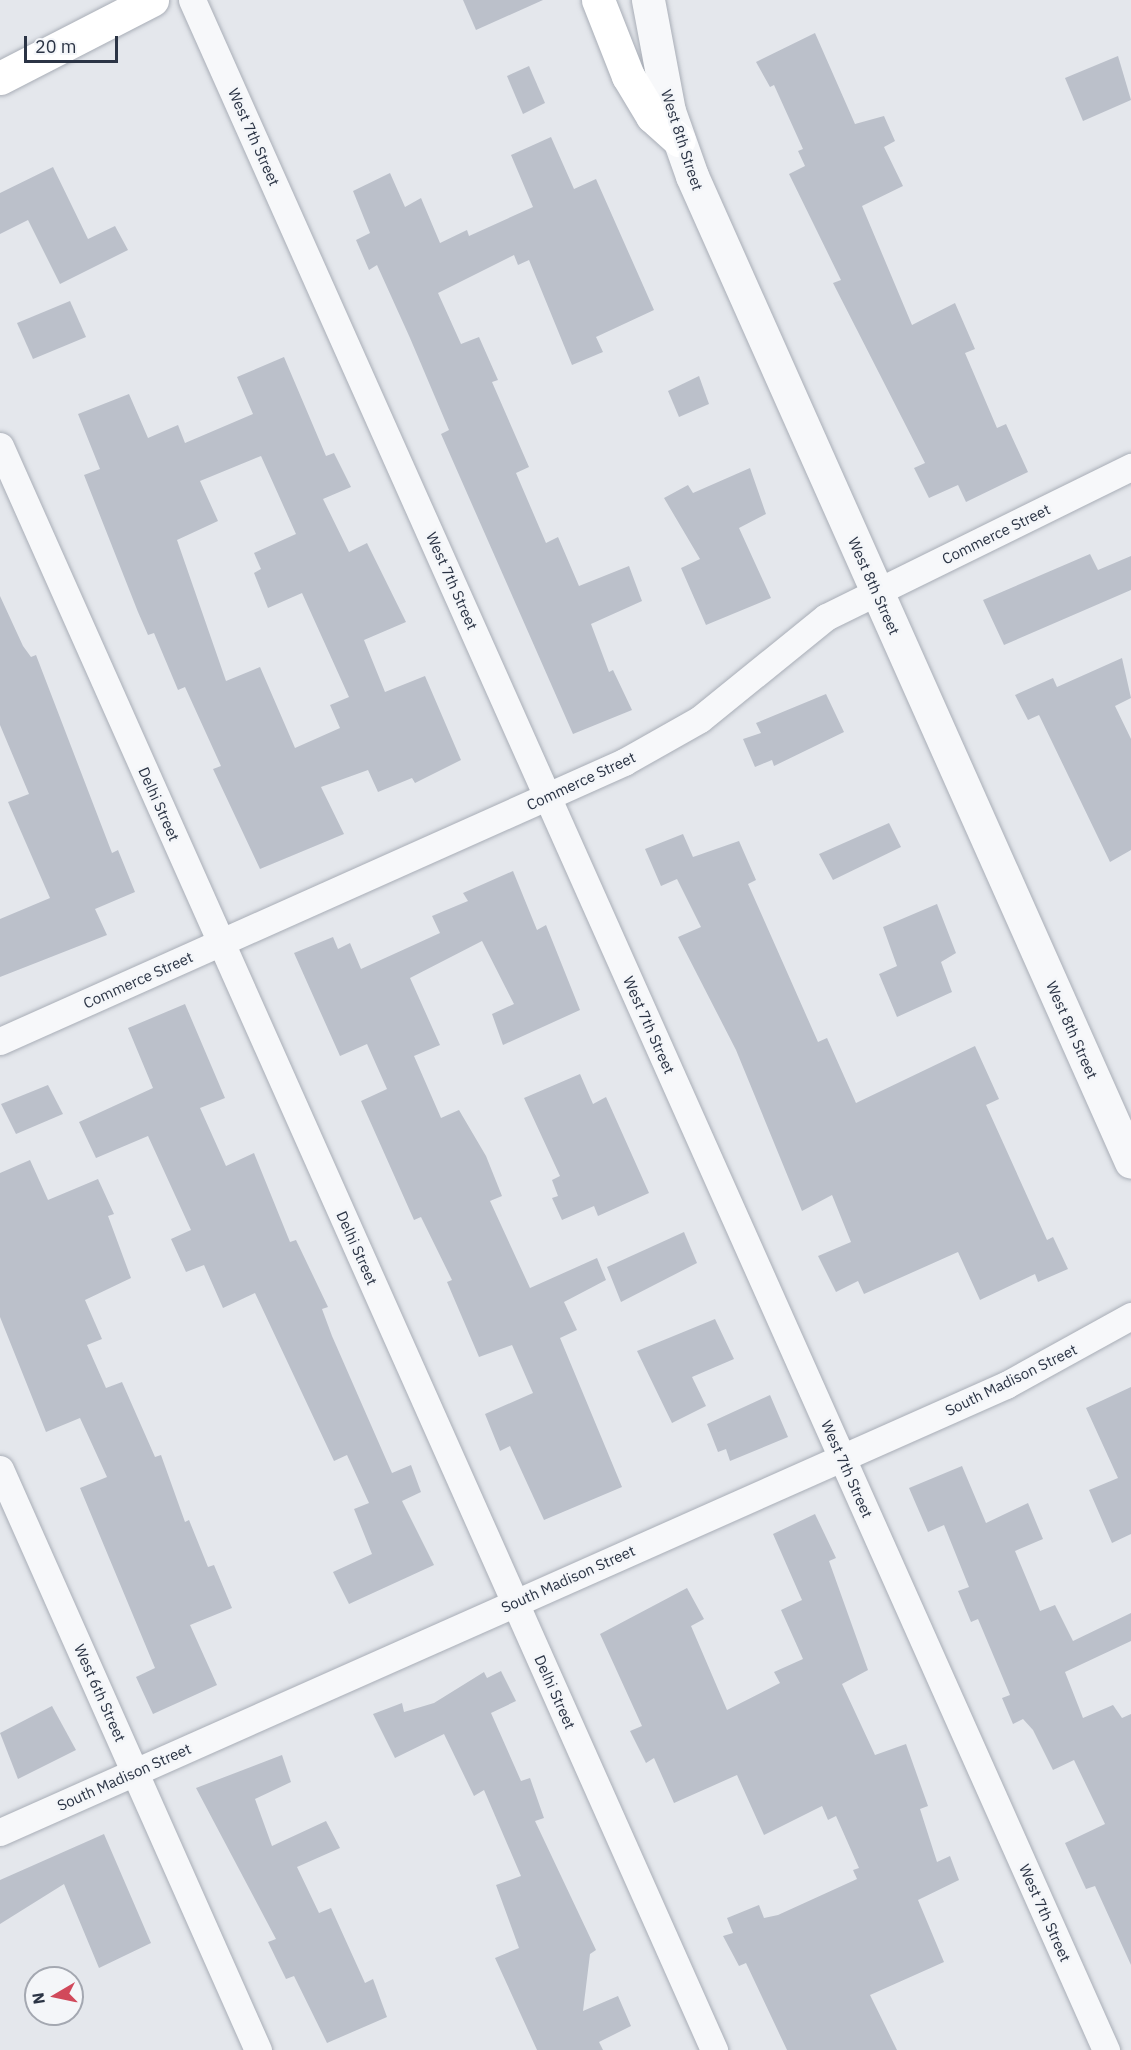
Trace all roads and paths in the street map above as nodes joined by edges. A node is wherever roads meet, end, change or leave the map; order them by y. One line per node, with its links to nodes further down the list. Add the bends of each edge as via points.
1 (152, 0): 5 (main road)
2 (192, 0): 10 (street, West 7th Street)
3 (597, 0): 6 (main road, via 628,75 652,116)
4 (648, 0): 6 (street, West 8th Street)
5 (0, 78)
6 (679, 140): 9 (street, West 8th Street)
7 (0, 446): 11 (street, Delhi Street)
8 (1131, 467): 9 (street, Commerce Street)
9 (877, 592): 10 (street, Commerce Street, via 814,625 700,719); 13 (street, West 8th Street)
10 (548, 797): 11 (street, Commerce Street); 15 (street, West 7th Street)
11 (221, 944): 12 (street, Commerce Street); 17 (street, Delhi Street)
12 (0, 1041)
13 (1131, 1162)
14 (1131, 1316): 15 (street, South Madison Street, via 1060,1359)
15 (842, 1457): 17 (street, South Madison Street); 22 (street, West 7th Street)
16 (0, 1468): 18 (street, West 6th Street)
17 (515, 1602): 18 (street, South Madison Street); 21 (street, Delhi Street)
18 (135, 1772): 19 (street, South Madison Street); 20 (street, West 6th Street)
19 (0, 1832)
20 (258, 2050)
21 (714, 2050)
22 (1106, 2050)

